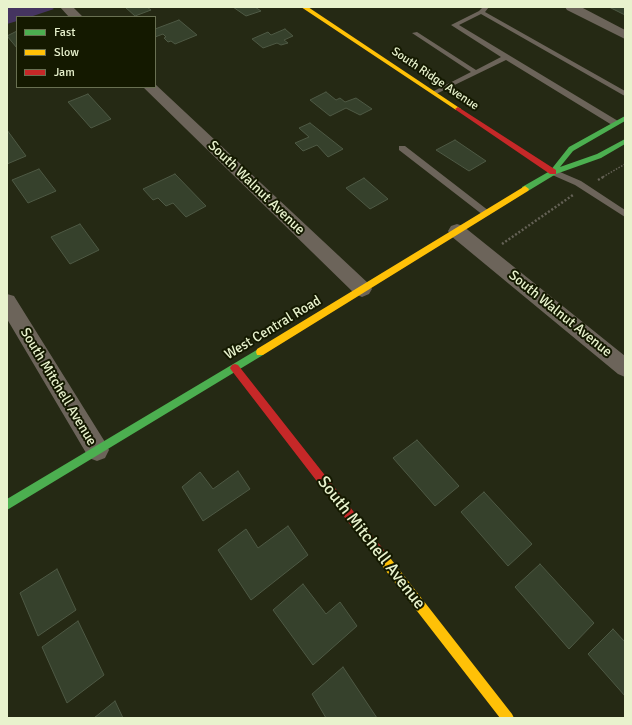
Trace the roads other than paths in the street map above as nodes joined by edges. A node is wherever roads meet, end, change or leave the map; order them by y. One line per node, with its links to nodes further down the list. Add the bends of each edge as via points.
1 (66, 7): 5 (street)
2 (304, 7): 11 (main road, South Ridge Avenue)
3 (571, 7): 7 (street)
4 (483, 10): 8 (lane, via 454,25); 12 (lane)
5 (76, 16)
6 (416, 33): 9 (lane)
7 (625, 35)
8 (506, 57): 9 (lane); 14 (lane)
9 (475, 72): 11 (lane)
10 (151, 88): 21 (street, South Walnut Avenue)
11 (434, 93): 17 (main road, South Ridge Avenue)
12 (625, 94)
13 (625, 118): 14 (main road, West Central Road)
14 (615, 123): 17 (main road, West Central Road, via 571,149)
15 (625, 140): 17 (main road, West Central Road, via 599,156)
16 (402, 148): 18 (lane)
17 (552, 172): 18 (main road, West Central Road); 19 (lane, via 570,179)
18 (486, 213): 20 (main road, West Central Road)
19 (625, 214)
20 (457, 230): 21 (main road, West Central Road); 24 (street, South Walnut Avenue)
21 (362, 289): 23 (main road, West Central Road)
22 (7, 302): 25 (street, South Mitchell Avenue)
23 (234, 368): 25 (main road, West Central Road); 27 (main road, South Mitchell Avenue)
24 (625, 368)
25 (97, 450): 26 (main road, West Central Road)
26 (7, 505)
27 (508, 718)

